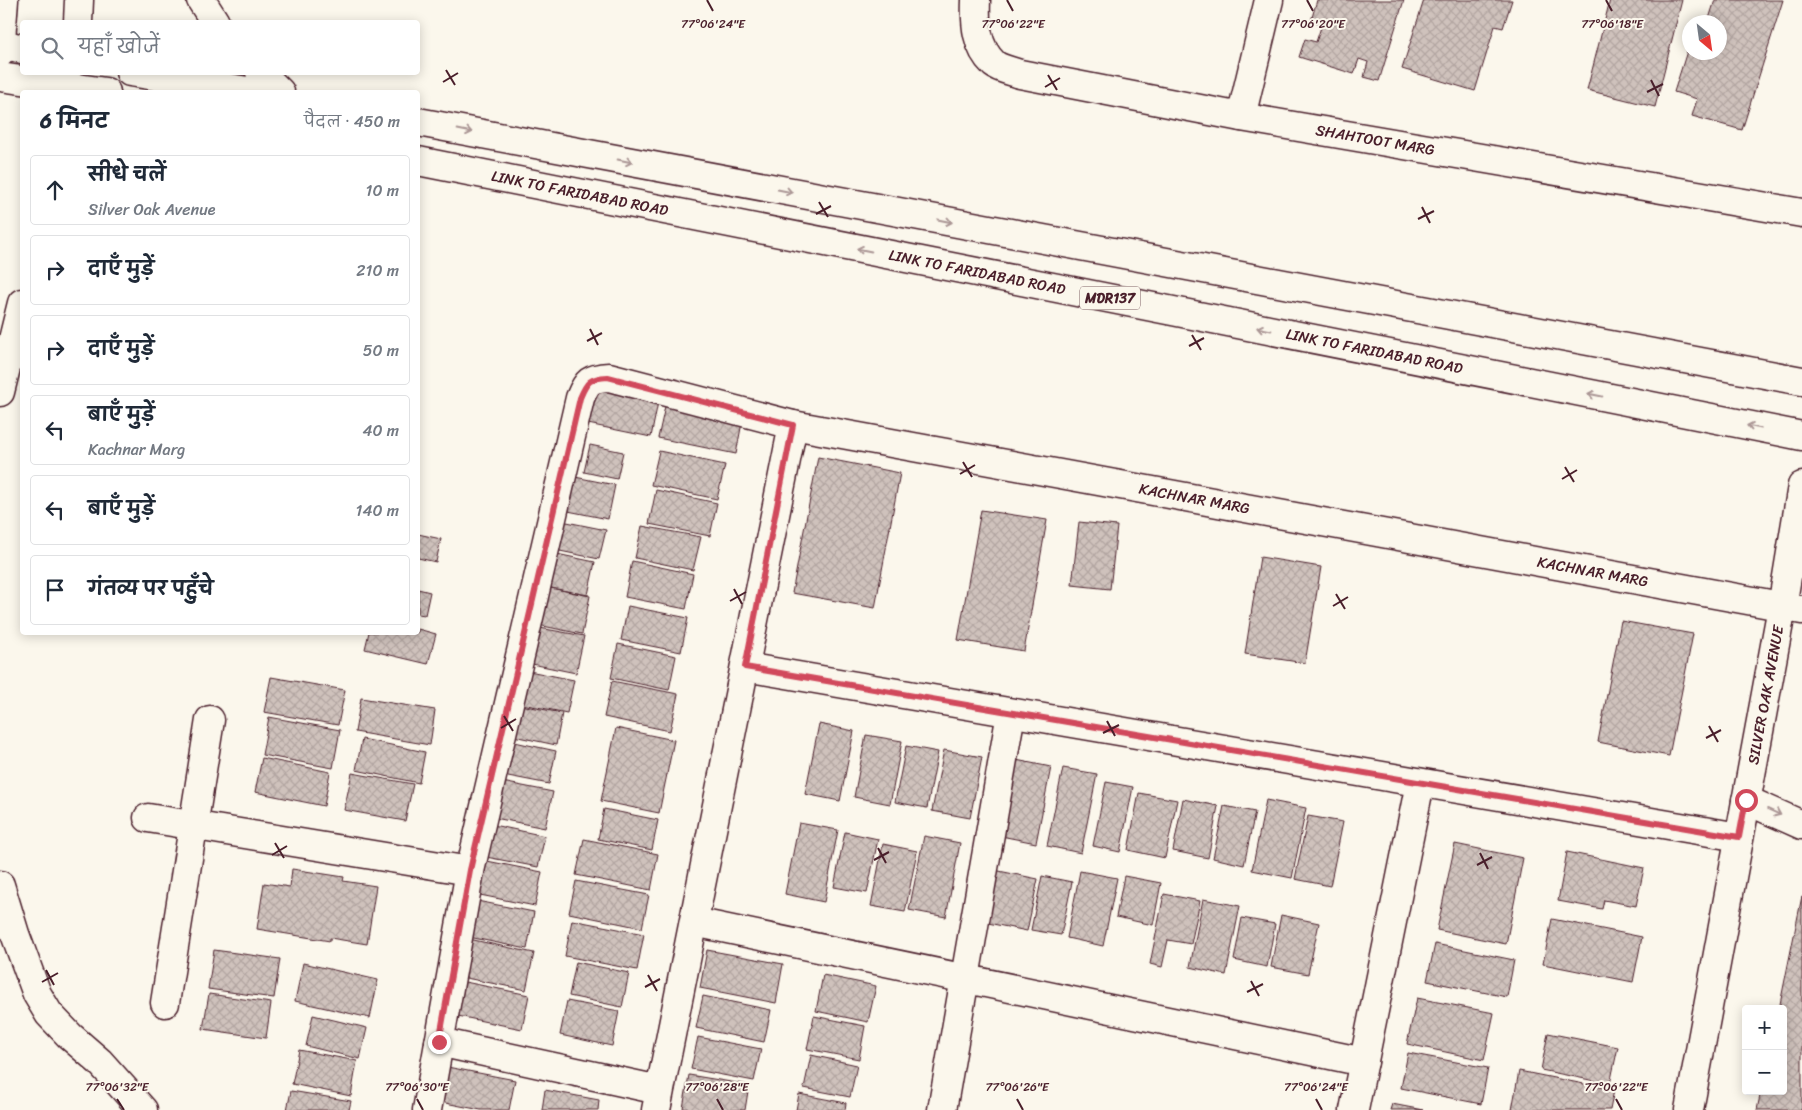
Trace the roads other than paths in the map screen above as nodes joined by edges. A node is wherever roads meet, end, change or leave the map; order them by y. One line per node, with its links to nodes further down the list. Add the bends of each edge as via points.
1 (4, 0): 8 (street)
2 (78, 0): 6 (street)
3 (201, 0): 7 (street)
4 (1269, 0): 16 (street)
5 (976, 12): 16 (street, SHAHTOOT MARG, via 982,47 995,65 1020,74)
6 (78, 20)
7 (213, 20)
8 (6, 47)
9 (149, 75): 14 (street)
10 (263, 75): 15 (street)
11 (0, 77): 12 (street)
12 (72, 84): 13 (street)
13 (98, 90)
14 (242, 90)
15 (278, 90)
16 (1241, 117): 19 (street, SHAHTOOT MARG)
17 (420, 122): 22 (street, one-way to 22)
18 (420, 161): 25 (street, LINK TO FARIDABAD ROAD / MDR137, one-way to 18)
19 (1802, 212)
20 (20, 320): 21 (street)
21 (18, 338): 23 (street)
22 (1802, 381)
23 (0, 392)
24 (793, 425): 27 (street, KACHNAR MARG); 28 (street); 37 (street, KACHNAR MARG, via 608,377 590,380 585,386)
25 (1802, 436)
26 (1802, 486): 27 (street, SILVER OAK AVENUE)
27 (1792, 608): 32 (street, SILVER OAK AVENUE)
28 (745, 667): 29 (street); 39 (street)
29 (1011, 713): 31 (street); 40 (street)
30 (210, 720): 34 (street)
31 (1420, 783): 36 (street); 43 (street)
32 (1746, 800): 35 (street, one-way to 35); 36 (street, SILVER OAK AVENUE)
33 (148, 818): 34 (street)
34 (193, 825): 37 (street); 41 (street)
35 (1802, 825)
36 (1739, 837): 49 (street, SILVER OAK AVENUE)
37 (470, 870): 42 (street)
38 (0, 884): 45 (street, via 24,960 49,1014 100,1062)
39 (694, 922): 40 (street); 44 (street)
40 (964, 978): 43 (street); 47 (street)
41 (165, 1003)
42 (439, 1042): 44 (street); 46 (street)
43 (1364, 1062): 48 (street)
44 (658, 1100)
45 (143, 1110)
46 (427, 1110)
47 (942, 1110)
48 (1354, 1110)
49 (1689, 1110)

